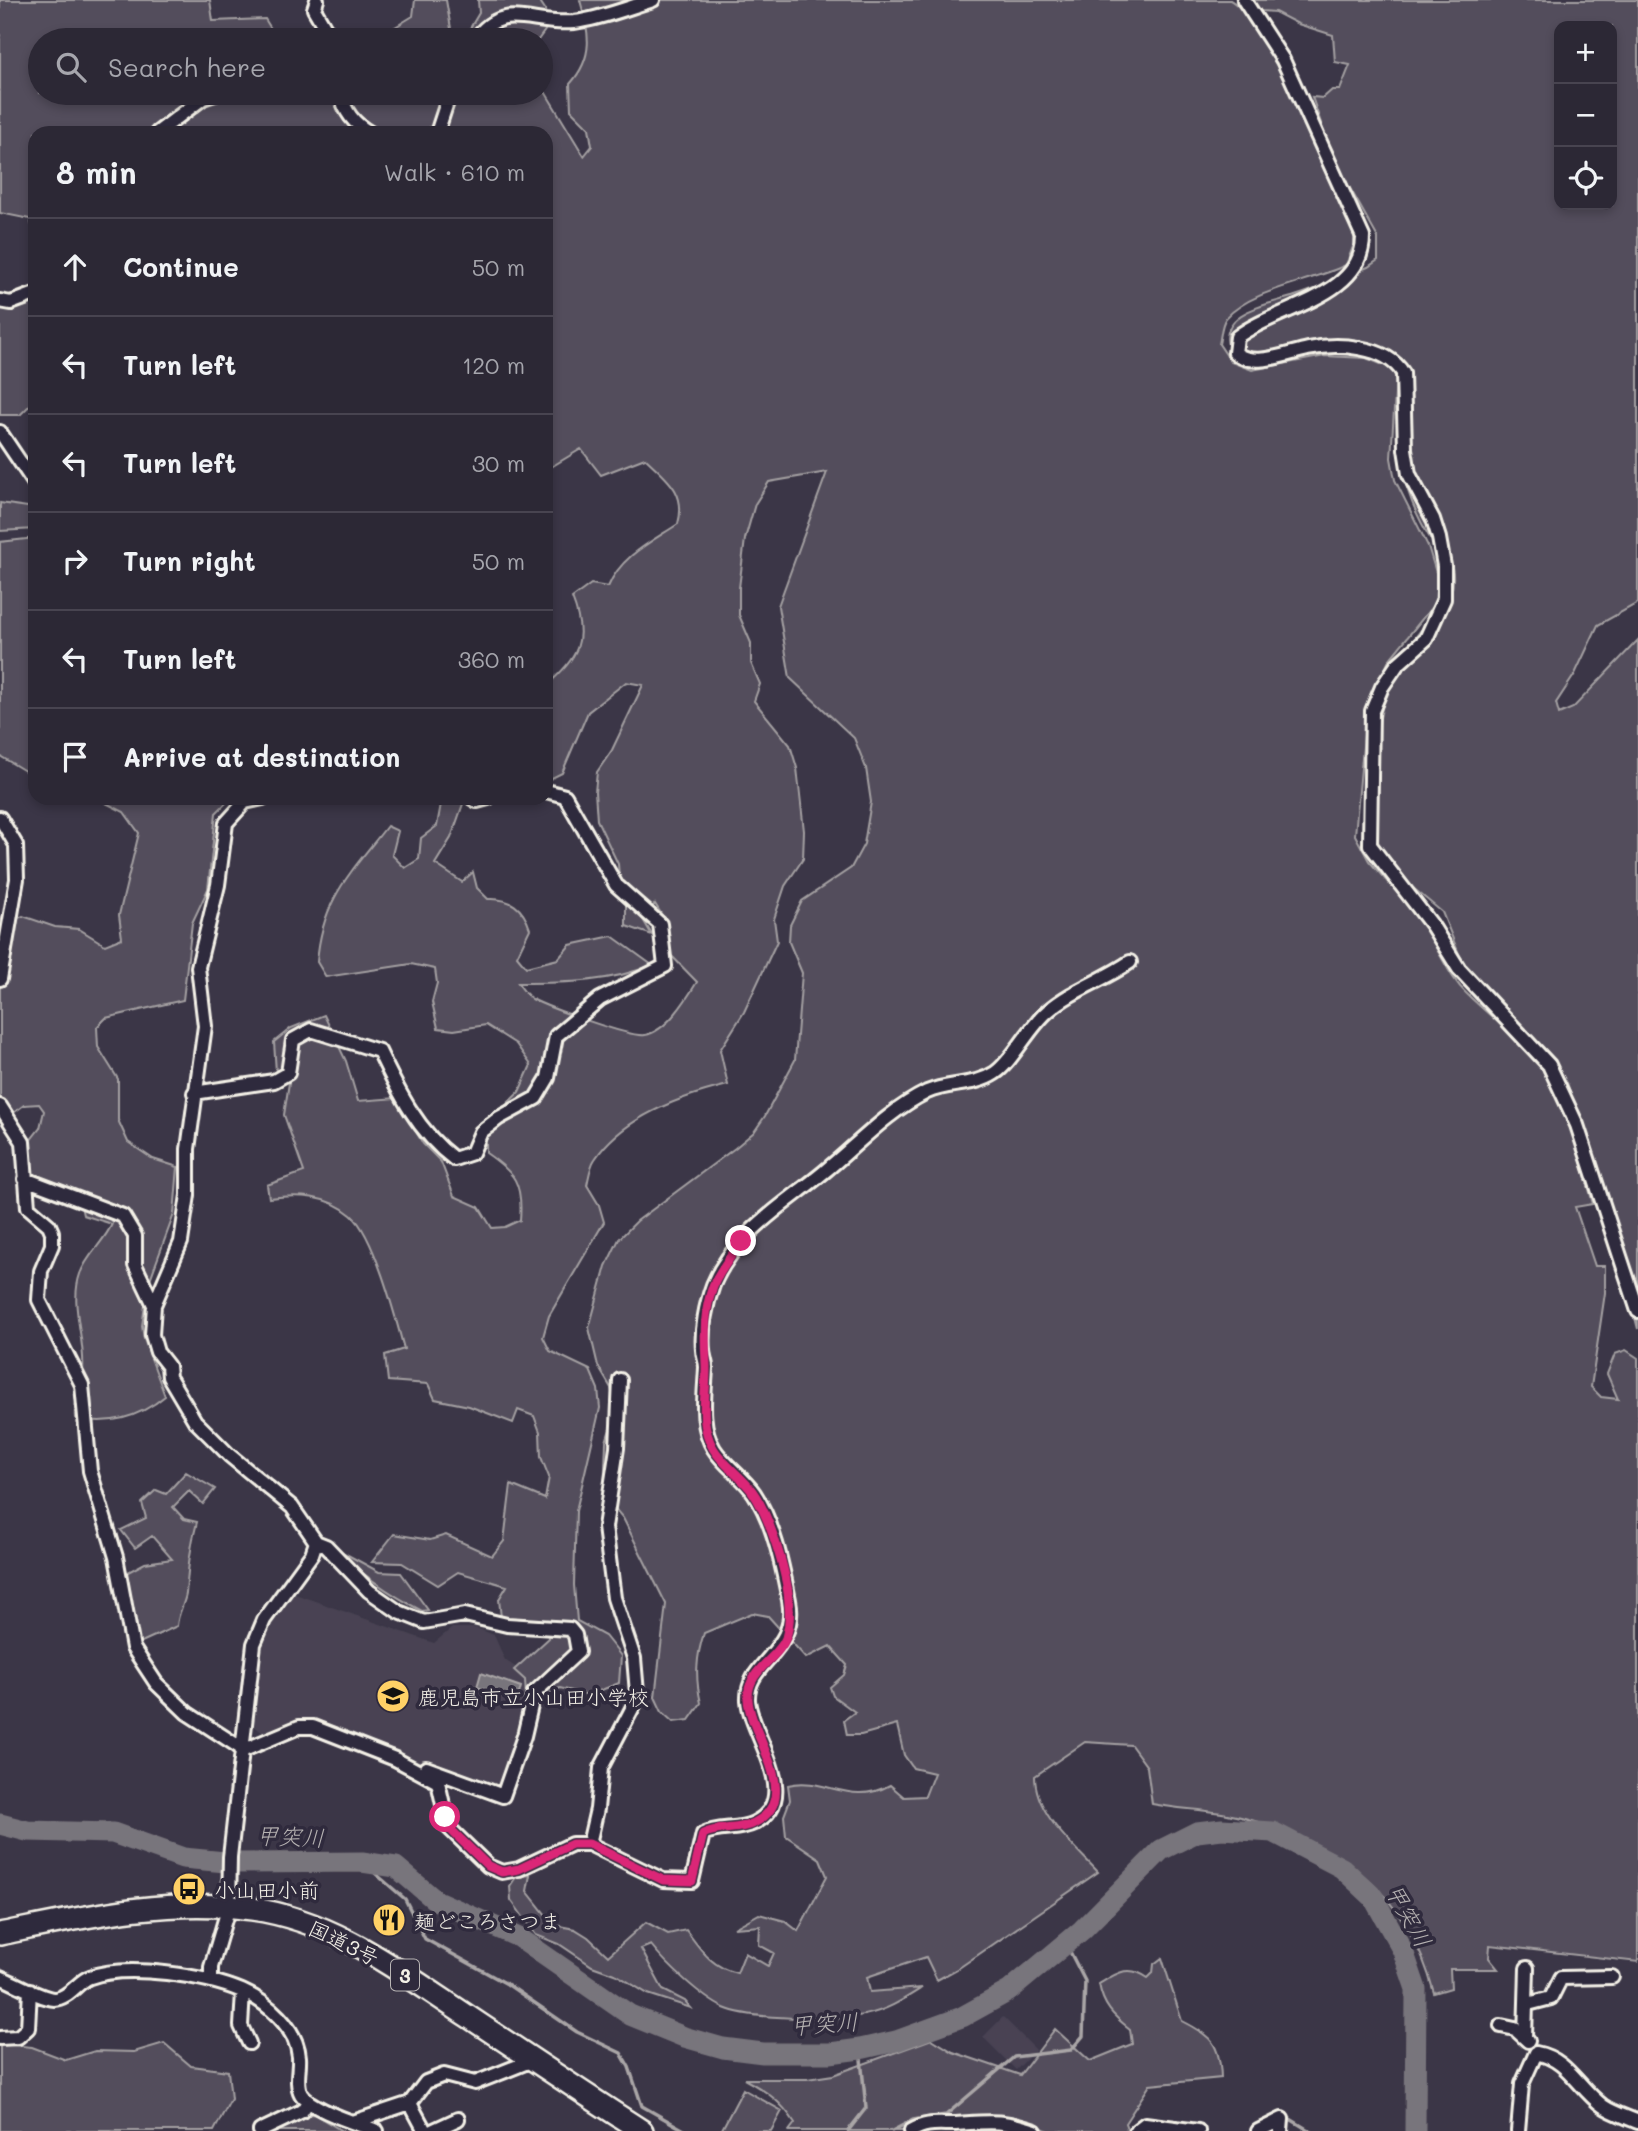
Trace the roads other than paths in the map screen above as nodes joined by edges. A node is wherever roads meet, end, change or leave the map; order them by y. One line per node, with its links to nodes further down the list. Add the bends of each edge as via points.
1 (317, 0): 4 (street, via 314,9)
2 (653, 0): 5 (street, via 570,23 509,10 495,12)
3 (1244, 0): 26 (street, via 1283,60 1363,237 1363,252 1340,283 1244,331 1235,341 1235,353 1243,359 1266,359 1312,348 1358,348 1396,362 1403,373 1409,474 1433,519 1444,566 1444,599 1434,626 1418,649 1396,665 1372,711 1370,845 1431,923 1459,969 1549,1065 1577,1125)
4 (325, 28)
5 (481, 28)
6 (195, 105): 9 (street)
7 (344, 105): 10 (street)
8 (446, 105): 11 (street)
9 (166, 126)
10 (357, 126)
11 (439, 126)
12 (28, 297): 13 (street, via 10,303)
13 (0, 301)
14 (0, 432): 15 (street)
15 (28, 474)
16 (553, 793): 22 (street, via 565,796 616,884 660,924 665,966 600,999 556,1036 548,1078 536,1098 481,1132 472,1153 454,1159 433,1143 397,1089 379,1051 311,1030 293,1040 288,1073 274,1081)
17 (242, 805): 22 (street, via 226,823 218,885 198,967 205,1026)
18 (0, 818): 19 (street)
19 (4, 833): 21 (street, via 16,845 17,879)
20 (1130, 962): 31 (street, via 1051,1008 996,1073 976,1083 944,1085 895,1110 822,1174 761,1219 713,1285 703,1327 707,1431 713,1449 760,1504 790,1604 785,1640 750,1684 748,1699 755,1728 775,1771 772,1807 750,1825 703,1834 692,1881 663,1880)
21 (0, 979)
22 (194, 1093): 25 (street, via 181,1242)
23 (0, 1106): 24 (street, via 23,1142)
24 (25, 1179): 25 (street, via 123,1216 135,1236 135,1265); 29 (street, via 28,1207 45,1220 52,1233 41,1271 39,1300 82,1385 90,1471 116,1557 133,1648 156,1683 187,1713)
25 (154, 1305): 28 (street, via 152,1335 157,1352 195,1421 292,1507)
26 (1638, 1311)
27 (620, 1380): 31 (street, via 617,1448 605,1527 614,1598 638,1678 635,1705 601,1768)
28 (316, 1542): 29 (street, via 264,1620 254,1644); 30 (street, via 326,1546 369,1591 399,1612 424,1622 466,1615 507,1625 569,1629 575,1635 578,1652 534,1693 503,1796)
29 (244, 1750): 30 (street, via 299,1727 313,1727); 32 (street, via 230,1857)
30 (395, 1759): 31 (street, via 438,1782 448,1827 488,1866 502,1872 519,1869 572,1844)
31 (589, 1844)
32 (229, 1906): 33 (highway, 国道3号 / 3, via 136,1908); 37 (street); 48 (highway, 国道3号 / 3, via 279,1914 337,1936)
33 (0, 1934)
34 (1527, 1968): 40 (street)
35 (1612, 1977): 40 (street, via 1561,1978 1551,1998)
36 (0, 1978): 38 (street)
37 (211, 1980): 38 (street, via 140,1972 91,1976 53,1999); 39 (street)
38 (30, 1990): 45 (street, via 28,2028 18,2037)
39 (243, 1992): 41 (street); 49 (street, via 262,2001 296,2045 298,2086)
40 (1528, 2004): 44 (street)
41 (240, 2015): 43 (street); 46 (street)
42 (1501, 2026): 44 (street)
43 (234, 2029)
44 (1525, 2037): 47 (street)
45 (0, 2038)
46 (249, 2043)
47 (1536, 2053): 53 (street, via 1564,2064 1604,2108); 65 (street, via 1522,2084)
48 (533, 2060): 50 (street, via 475,2083 444,2075 426,2082); 58 (highway, 国道3号 / 3)
49 (309, 2102): 52 (street); 54 (street, via 302,2111)
50 (410, 2103): 52 (street); 56 (street)
51 (458, 2119): 57 (street)
52 (353, 2122): 55 (street)
53 (1638, 2122)
54 (260, 2131)
55 (377, 2131)
56 (425, 2131)
57 (432, 2131)
58 (642, 2131)
59 (911, 2131): 60 (street, via 928,2122 988,2120)
60 (1035, 2131)
61 (1136, 2131): 62 (street, via 1145,2124)
62 (1198, 2131)
63 (1258, 2131): 64 (street, via 1282,2119)
64 (1281, 2131)
65 (1518, 2131)

